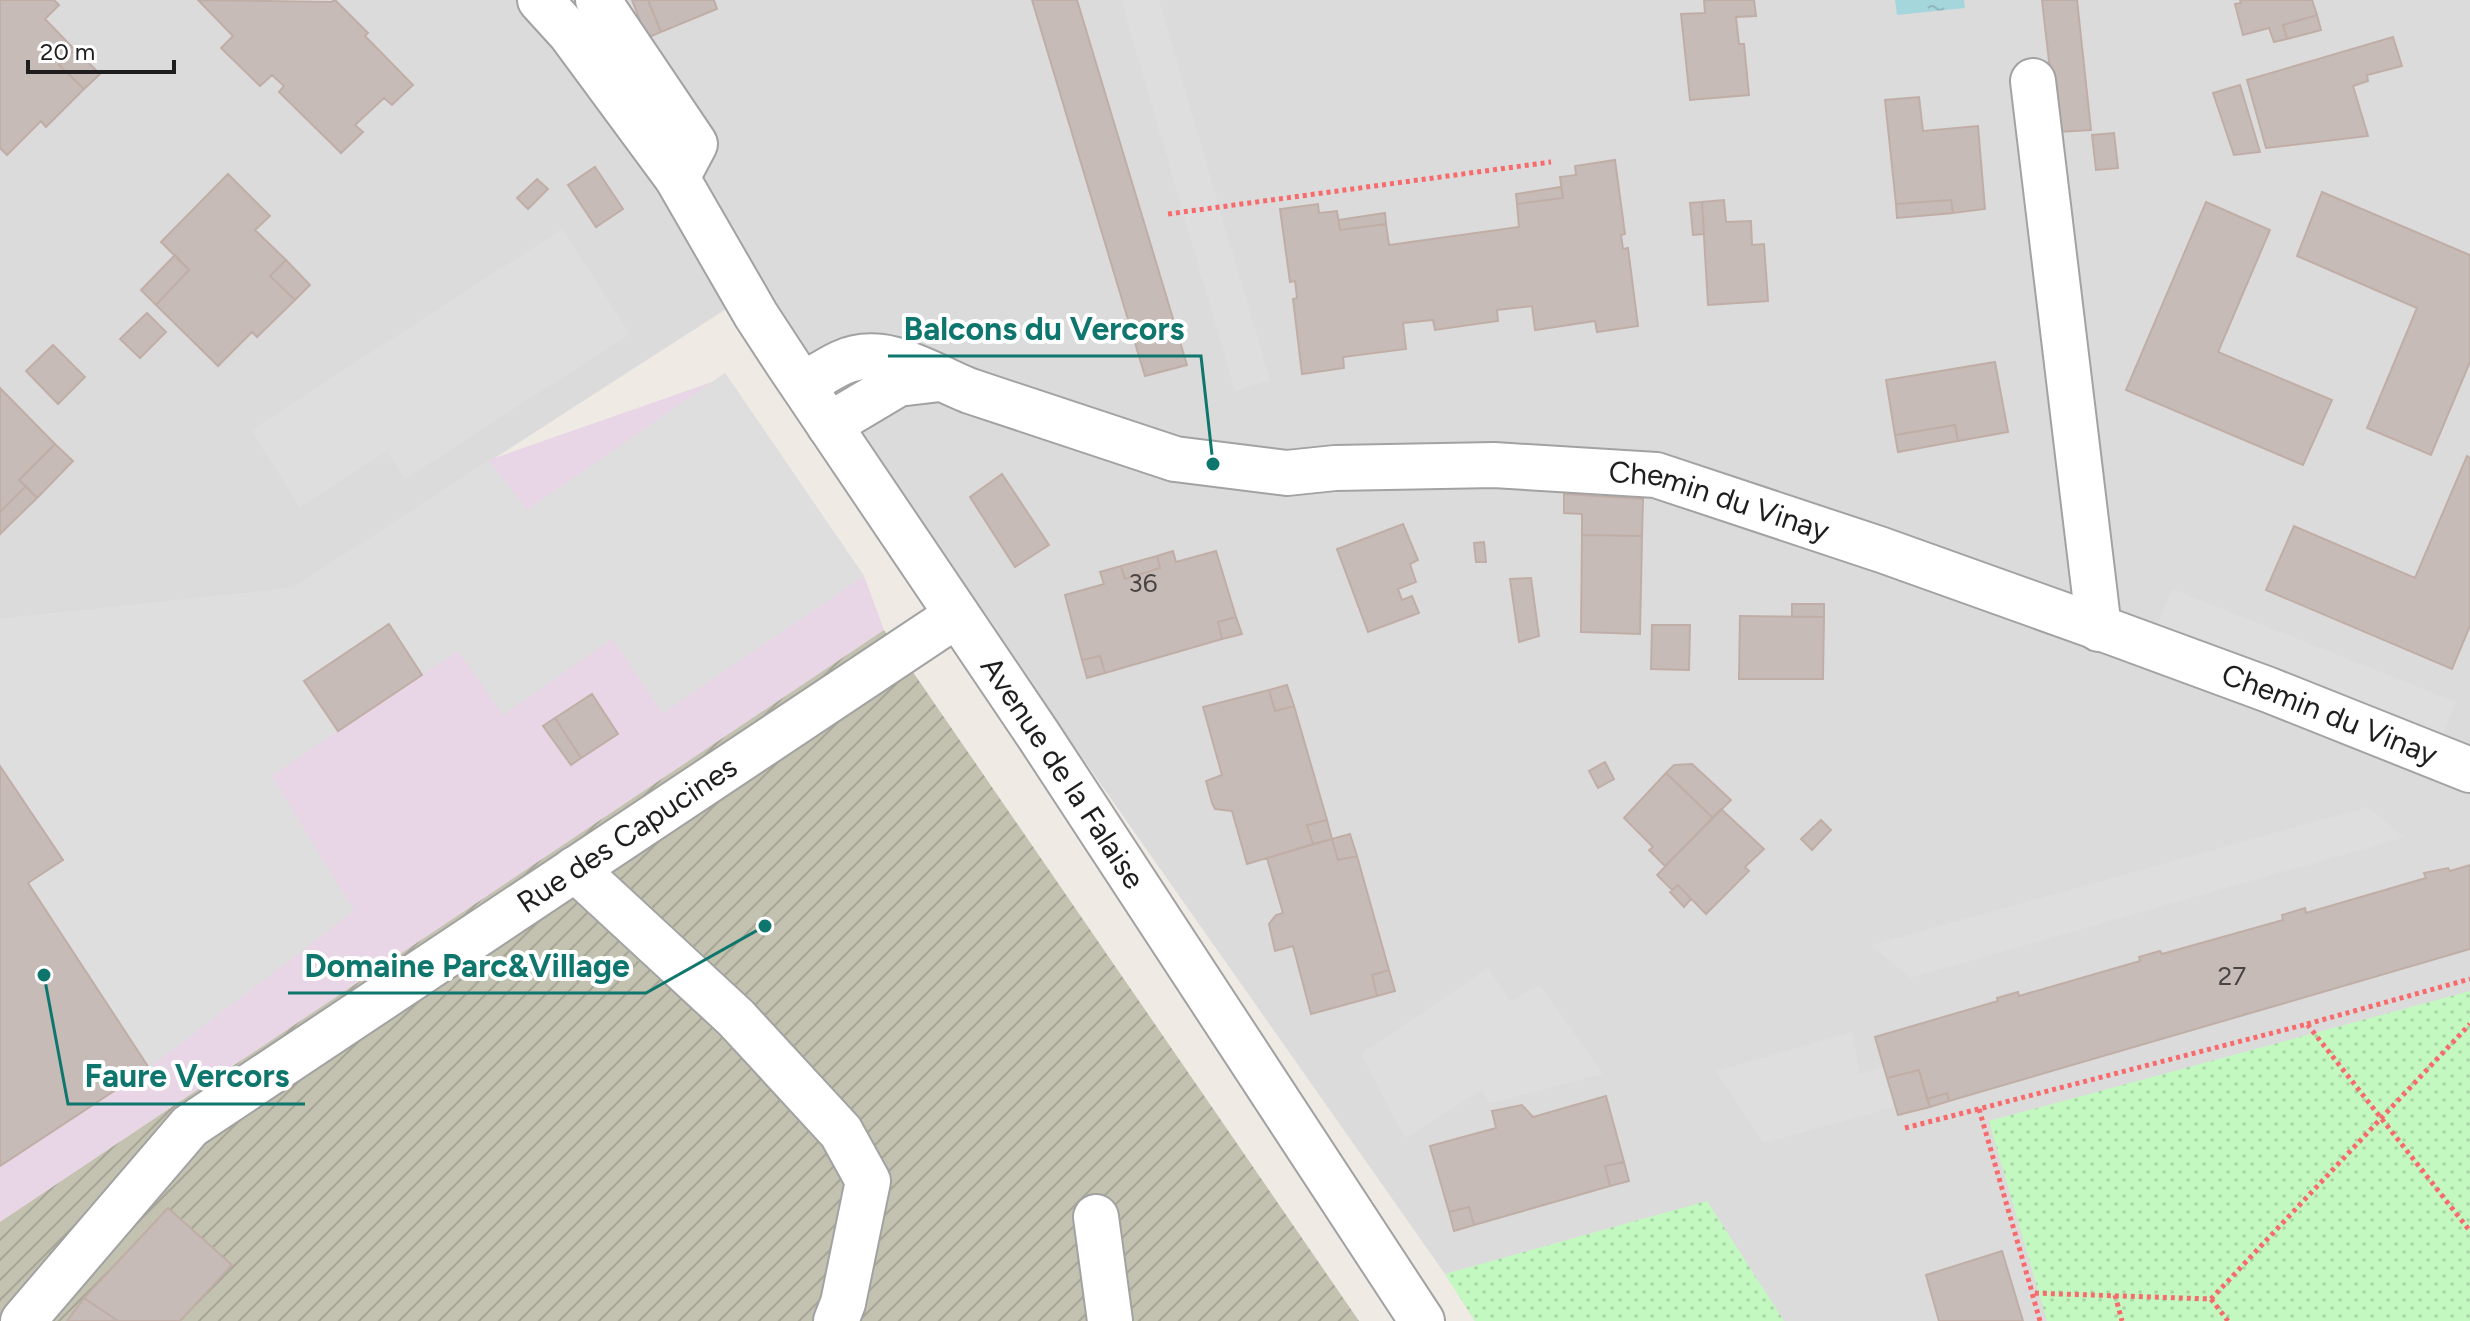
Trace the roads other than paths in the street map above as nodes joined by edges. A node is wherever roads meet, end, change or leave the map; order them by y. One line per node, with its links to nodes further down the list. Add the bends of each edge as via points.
1 (540, 0): 4 (street, Avenue de la Falaise)
2 (598, 0): 4 (street, via 695,144)
3 (2033, 81): 9 (street)
4 (677, 178): 6 (street, Avenue de la Falaise)
5 (940, 379): 6 (street, Chemin du Vinay, via 890,358 866,358 843,362); 7 (street, Chemin du Vinay, via 898,384); 9 (street, Chemin du Vinay, via 1175,459 1287,473 1494,465 1656,475)
6 (803, 385): 7 (street, Avenue de la Falaise)
7 (829, 425): 8 (street, Avenue de la Falaise)
8 (957, 615): 11 (street, Rue des Capucines); 16 (street, Avenue de la Falaise)
9 (2099, 629): 10 (street, Chemin du Vinay)
10 (2470, 770)
11 (575, 869): 13 (street, Rue des Capucines, via 190,1126); 14 (street, via 736,1018 841,1132 868,1181)
12 (1096, 1217): 15 (street)
13 (23, 1321)
14 (836, 1321)
15 (1110, 1321)
16 (1422, 1321)

